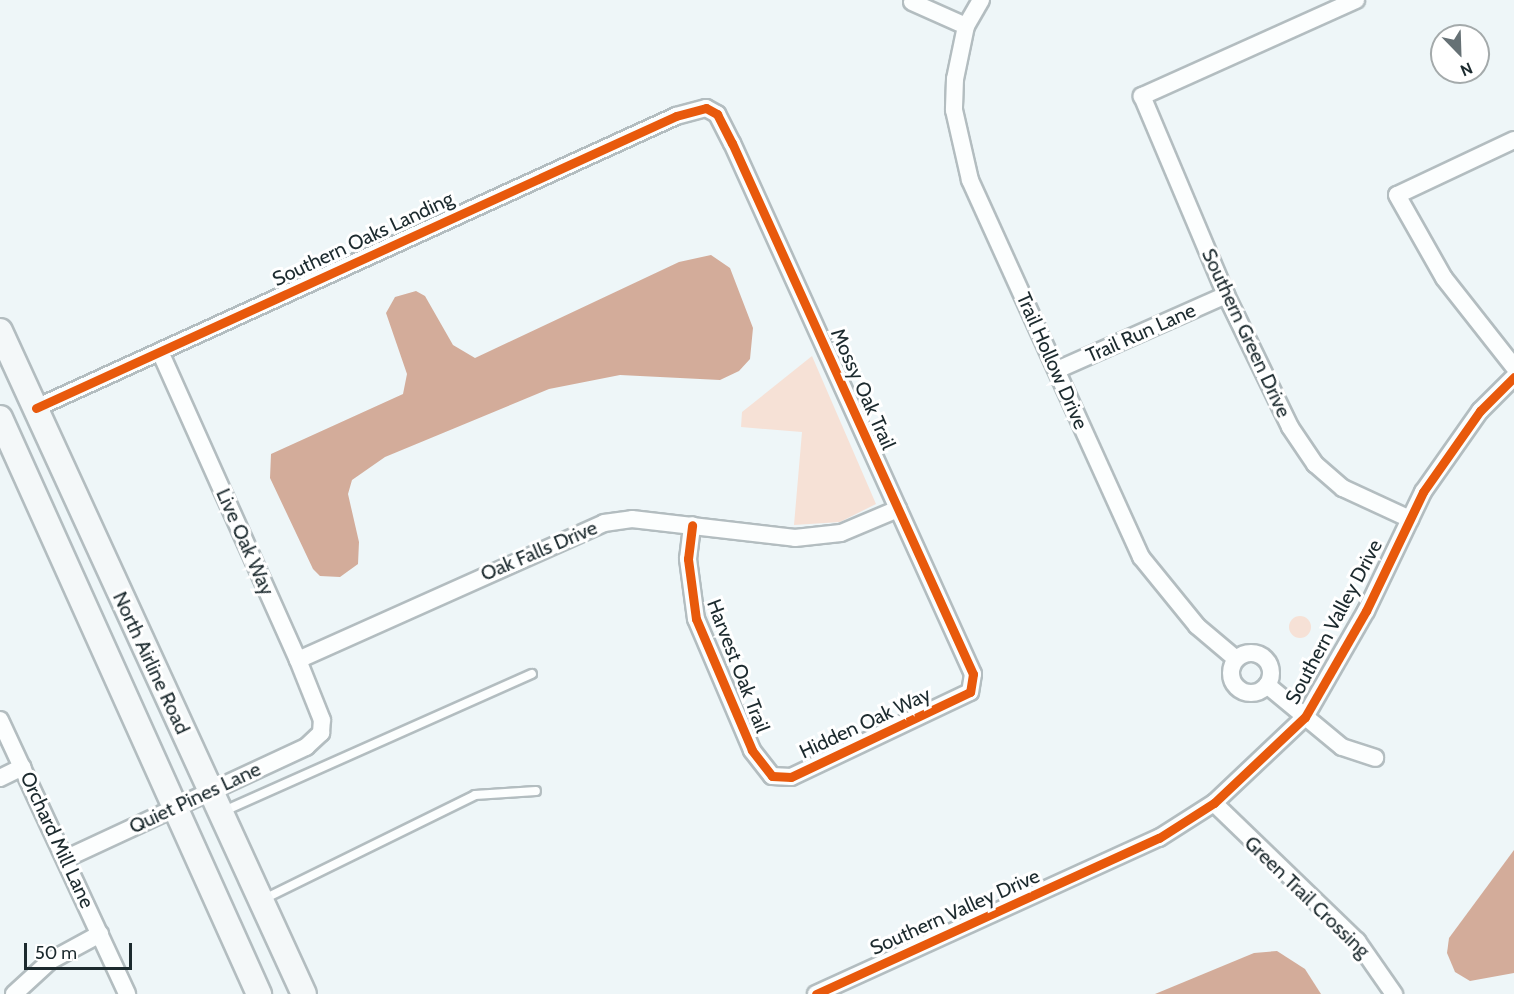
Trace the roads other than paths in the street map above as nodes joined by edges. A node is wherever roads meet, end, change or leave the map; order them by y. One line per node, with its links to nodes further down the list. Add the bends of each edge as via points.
1 (981, 0): 4 (street, Trail Hollow Drive)
2 (1356, 0): 7 (street, Southern Green Drive, via 1142,96)
3 (912, 2): 4 (street)
4 (966, 26): 11 (street, Trail Hollow Drive, via 955,78 959,140 970,180)
5 (706, 108): 9 (street, Southern Oaks Landing, via 676,116); 15 (street, Mossy Oak Trail, via 717,114 732,143)
6 (1514, 140): 10 (street, via 1397,195 1444,278)
7 (1226, 295): 11 (street, Trail Run Lane); 16 (street, Southern Green Drive, via 1290,427 1315,464 1343,488)
8 (0, 332): 13 (main road, North Airline Road)
9 (160, 352): 13 (street, Southern Oaks Landing); 19 (street, Live Oak Way)
10 (1514, 367)
11 (1057, 370): 18 (street, Trail Hollow Drive, via 1141,556 1197,626)
12 (1514, 377): 16 (street, Southern Valley Drive, via 1454,445)
13 (36, 408): 31 (main road, North Airline Road)
14 (0, 418): 33 (main road, North Airline Road)
15 (898, 509): 17 (street, Oak Falls Drive, via 842,533 795,538); 22 (street, Mossy Oak Trail, via 973,674)
16 (1410, 519): 23 (street, Southern Valley Drive)
17 (692, 525): 19 (street, Oak Falls Drive, via 632,519 571,534); 28 (street, Harvest Oak Trail, via 688,559 696,619 752,750)
18 (1236, 659): 21 (street, via 1248,653 1261,655 1271,672); 21 (street, via 1231,678 1238,688 1257,692)
19 (298, 660): 25 (street, Live Oak Way, via 322,720)
20 (532, 674): 31 (lane)
21 (1267, 685): 23 (street)
22 (970, 692): 28 (street, Hidden Oak Way, via 791,777)
23 (1305, 717): 26 (street, via 1342,747); 32 (street, Southern Valley Drive)
24 (0, 720): 27 (street, Orchard Mill Lane)
25 (321, 733): 31 (street, Quiet Pines Lane, via 306,747)
26 (1376, 758)
27 (22, 767): 29 (street); 34 (street, Orchard Mill Lane)
28 (772, 776)
29 (0, 778)
30 (536, 790): 35 (lane, via 475,795)
31 (215, 802): 33 (street, Quiet Pines Lane); 35 (main road, North Airline Road)
32 (1214, 803): 41 (street, Southern Valley Drive, via 1159,838); 42 (street, Green Trail Crossing, via 1357,941)
33 (175, 808): 34 (street, Quiet Pines Lane); 39 (main road, North Airline Road)
34 (67, 858): 36 (street, Orchard Mill Lane)
35 (261, 900): 40 (main road, North Airline Road)
36 (100, 934): 37 (street, via 50,962); 38 (street, Orchard Mill Lane)
37 (14, 994)
38 (127, 994)
39 (259, 994)
40 (304, 994)
41 (816, 994)
42 (1394, 994)

